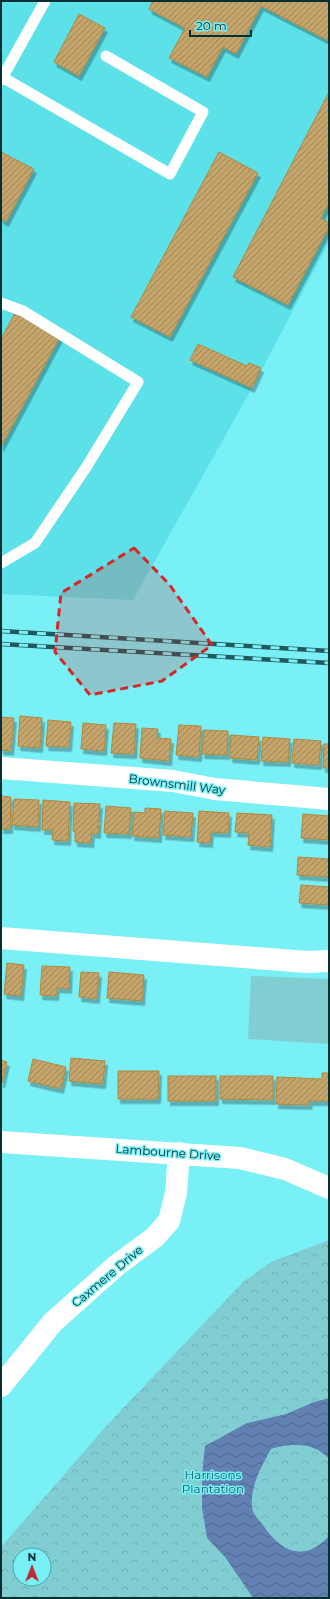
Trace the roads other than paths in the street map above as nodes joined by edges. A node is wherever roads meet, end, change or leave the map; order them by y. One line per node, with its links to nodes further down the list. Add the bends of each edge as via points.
1 (45, 1): 3 (lane)
2 (106, 56): 3 (lane, via 203,112 170,174)
3 (2, 78)
4 (1, 303): 5 (lane, via 23,311 138,382 87,466 35,543)
5 (1, 563)
6 (1, 768): 7 (street, Brownsmill Way, via 173,781 215,789)
7 (329, 799)
8 (1, 938): 9 (street, via 307,962)
9 (329, 961)
10 (1, 1142): 11 (street, Lambourne Drive)
11 (179, 1153): 12 (street, Lambourne Drive, via 240,1158 285,1169); 13 (street, Caxmere Drive, via 176,1193 170,1221 155,1237 117,1265 52,1322)
12 (329, 1188)
13 (1, 1386)

